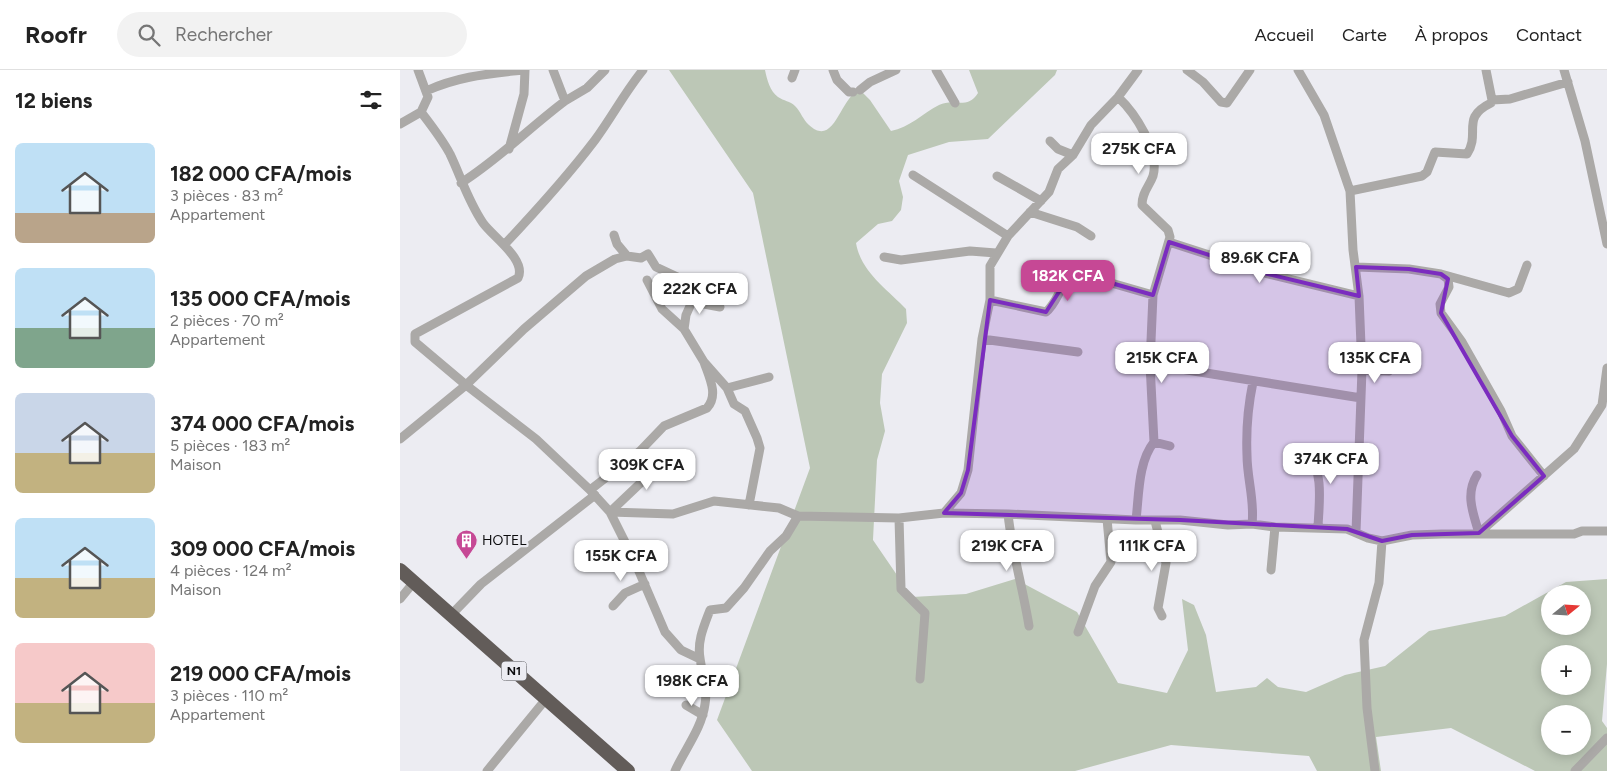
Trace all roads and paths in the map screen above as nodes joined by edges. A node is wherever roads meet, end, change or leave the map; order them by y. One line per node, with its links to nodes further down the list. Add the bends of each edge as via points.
1 (418, 70): 16 (street)
2 (524, 70): 16 (street, via 464,76); 24 (street, via 524,94)
3 (553, 70): 19 (street)
4 (605, 70): 19 (street, via 587,88)
5 (643, 70): 38 (street, via 595,140)
6 (833, 70): 7 (street, via 837,80 849,92)
7 (896, 70)
8 (936, 70): 20 (street)
9 (1138, 70): 17 (street)
10 (1187, 70): 11 (street, via 1221,102 1227,103)
11 (1250, 70)
12 (1298, 70): 29 (street, via 1324,115)
13 (1486, 70): 18 (street)
14 (1564, 70): 15 (street)
15 (1568, 82): 18 (street, via 1510,99); 32 (street)
16 (426, 91): 21 (street, via 428,97)
17 (1118, 97): 25 (street, via 1092,125); 36 (street, via 1136,117 1153,163 1142,204 1168,230)
18 (1492, 100): 29 (street, via 1474,115 1471,148 1467,154 1436,152 1422,176)
19 (565, 101): 24 (street)
20 (954, 103)
21 (421, 112): 22 (street); 28 (street, via 450,154)
22 (400, 124)
23 (1050, 141): 25 (street, via 1058,149)
24 (509, 150): 28 (street)
25 (1073, 155): 30 (street, via 1058,169 1055,182)
26 (914, 175): 34 (street)
27 (997, 176): 30 (street)
28 (461, 183): 38 (street, via 485,225)
29 (1350, 191): 43 (street)
30 (1041, 201): 31 (street)
31 (1030, 212): 34 (street); 35 (street, via 1077,227)
32 (1606, 232): 37 (street)
33 (614, 235): 40 (street)
34 (1008, 236): 39 (street)
35 (1092, 236)
36 (1169, 242): 46 (street); 47 (street, via 1268,274)
37 (1607, 244)
38 (504, 245): 61 (street, via 520,266 518,278 413,337 414,342)
39 (996, 254): 41 (street, via 970,251 901,260); 49 (street, via 990,266)
40 (626, 256): 48 (street, via 641,258 648,254 656,267 686,281); 61 (street, via 586,276)
41 (884, 258)
42 (1527, 265): 44 (street, via 1518,289 1509,293)
43 (1356, 267): 44 (street); 47 (street)
44 (1441, 274): 70 (street, via 1448,279 1450,287 1440,304 1441,313 1462,342 1512,436)
45 (647, 280): 51 (street, via 662,309)
46 (1153, 295): 49 (street, via 1080,274 1066,280 1046,312); 55 (street)
47 (1359, 296): 56 (street)
48 (694, 297): 50 (street, via 704,304); 51 (street)
49 (990, 300): 52 (street)
50 (720, 307)
51 (684, 329): 54 (street)
52 (982, 339): 53 (street); 74 (street, via 968,470 961,493)
53 (1078, 352)
54 (704, 362): 62 (street); 71 (street, via 712,388 710,404 664,426)
55 (1150, 364): 60 (street); 65 (street)
56 (1362, 370): 57 (street); 63 (street)
57 (1389, 371)
58 (1606, 372): 70 (street, via 1602,405 1574,449)
59 (769, 377): 62 (street)
60 (1253, 382): 63 (street); 81 (street, via 1247,455 1254,507)
61 (466, 385): 64 (street); 71 (street, via 536,439)
62 (727, 388): 72 (street, via 734,404 745,411 760,448)
63 (1362, 398): 85 (street)
64 (400, 439)
65 (1154, 442): 66 (street); 79 (street, via 1148,450 1140,481)
66 (1170, 446)
67 (1308, 452): 83 (street, via 1314,459 1319,484)
68 (669, 456): 73 (street)
69 (1477, 475): 86 (street, via 1470,499)
70 (1544, 476): 86 (street)
71 (592, 493): 73 (street); 94 (street, via 481,584)
72 (749, 505): 73 (street, via 714,501 673,514); 76 (street, via 779,508)
73 (610, 512): 91 (street)
74 (944, 513): 75 (street); 77 (street)
75 (1008, 514): 78 (street); 96 (street)
76 (798, 516): 77 (street); 98 (street, via 786,536 770,551 726,608 710,610 699,642)
77 (899, 518): 99 (street, via 901,589 925,613)
78 (1107, 519): 79 (street); 97 (street, via 1111,562 1096,586)
79 (1136, 520): 80 (street)
80 (1155, 521): 81 (street); 95 (street, via 1166,563 1158,608)
81 (1252, 524): 82 (street)
82 (1275, 527): 83 (street); 89 (street)
83 (1318, 527): 85 (street)
84 (1607, 531): 86 (street)
85 (1356, 532): 87 (street)
86 (1479, 533): 87 (street, via 1412,535)
87 (1382, 541): 107 (street, via 1379,583 1364,640 1367,708)
88 (400, 570): 90 (highway, N1)
89 (1271, 570)
90 (414, 582): 92 (street); 94 (highway, N1)
91 (645, 584): 93 (street, via 625,593); 98 (street, via 665,632 681,650)
92 (400, 599)
93 (613, 606)
94 (452, 614): 100 (highway, N1)
95 (1162, 616)
96 (1029, 626)
97 (1078, 632)
98 (700, 659): 102 (street, via 706,688)
99 (920, 679)
100 (546, 699): 104 (street); 105 (highway, N1)
101 (686, 705): 102 (street)
102 (703, 715): 106 (street)
103 (1607, 738): 108 (street)
104 (487, 771)
105 (628, 771)
106 (675, 771)
107 (1375, 771)
108 (1575, 771)

